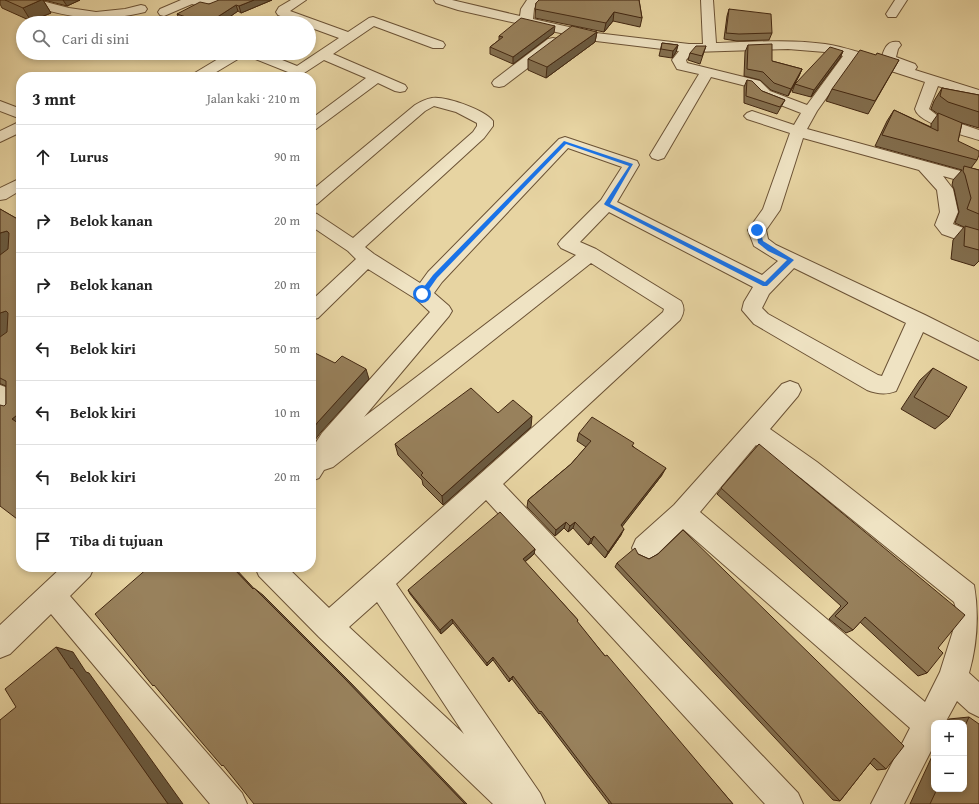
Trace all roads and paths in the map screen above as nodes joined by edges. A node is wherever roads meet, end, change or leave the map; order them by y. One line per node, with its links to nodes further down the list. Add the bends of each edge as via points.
1 (25, 0): 9 (street, via 65,12 94,16)
2 (191, 0): 3 (street, via 212,5); 10 (street)
3 (224, 0)
4 (300, 0): 12 (street, via 282,12)
5 (440, 0): 13 (street)
6 (533, 0): 13 (street, via 526,11)
7 (706, 0): 19 (street)
8 (901, 0): 11 (street)
9 (141, 9)
10 (164, 12)
11 (892, 14)
12 (292, 16)
13 (528, 21): 15 (street)
14 (316, 25): 16 (street)
15 (568, 31): 20 (street, via 596,37); 34 (street)
16 (349, 37): 17 (street, via 369,22 376,20); 21 (street)
17 (438, 45)
18 (894, 45): 31 (street, via 888,56 891,60 917,70)
19 (710, 47): 20 (street); 22 (street, via 788,45 825,48)
20 (689, 48): 30 (street, via 679,60 680,64)
21 (323, 54): 23 (street); 32 (street)
22 (851, 54): 31 (street); 38 (street)
23 (316, 59)
24 (226, 60): 27 (street)
25 (266, 60): 28 (street)
26 (314, 60): 29 (street)
27 (206, 72)
28 (289, 72)
29 (296, 72)
30 (707, 73): 38 (street, via 755,84 765,94); 46 (street)
31 (919, 76): 33 (street)
32 (376, 78): 35 (street); 41 (street)
33 (933, 81): 36 (street); 44 (street, via 922,109 923,113)
34 (499, 82)
35 (400, 88)
36 (979, 95)
37 (0, 105): 39 (street)
38 (810, 111): 43 (street)
39 (16, 113)
40 (752, 116): 43 (street)
41 (316, 122)
42 (16, 129): 45 (street)
43 (798, 131): 47 (street); 57 (street, via 771,210 757,230 760,242)
44 (979, 135)
45 (0, 137)
46 (658, 156)
47 (925, 167): 48 (street); 54 (street, via 945,189 949,212 944,225 948,230)
48 (979, 181)
49 (16, 186): 50 (street)
50 (0, 195)
51 (316, 196): 55 (street, via 428,104 443,104 479,116 485,121 479,135)
52 (607, 204): 56 (street, via 567,244); 58 (street); 59 (street, via 631,165 565,142 435,277)
53 (316, 222): 55 (street)
54 (979, 241)
55 (361, 253): 59 (street); 60 (street)
56 (590, 254): 68 (street); 69 (street, via 674,306 673,315)
57 (791, 260): 58 (street); 61 (street)
58 (765, 285): 61 (street, via 753,300 752,310 761,319 875,384 883,386 892,380)
59 (422, 294): 67 (street, via 442,311 330,440)
60 (316, 307)
61 (918, 320): 62 (street)
62 (979, 352)
63 (790, 390): 66 (street)
64 (0, 394): 65 (street)
65 (16, 405)
66 (754, 431): 70 (street); 78 (street, via 809,470 965,594 972,615)
67 (316, 463)
68 (316, 467)
69 (487, 484): 74 (street); 84 (street)
70 (683, 513): 71 (street); 80 (street)
71 (645, 548)
72 (76, 572): 75 (street)
73 (273, 572): 76 (street)
74 (379, 582): 76 (street); 83 (street)
75 (52, 595): 77 (street); 81 (street)
76 (329, 627): 82 (street)
77 (0, 644)
78 (953, 678): 79 (street); 80 (street)
79 (979, 702)
80 (928, 724): 85 (street)
81 (231, 804)
82 (516, 804)
83 (529, 804)
84 (787, 804)
85 (887, 804)

